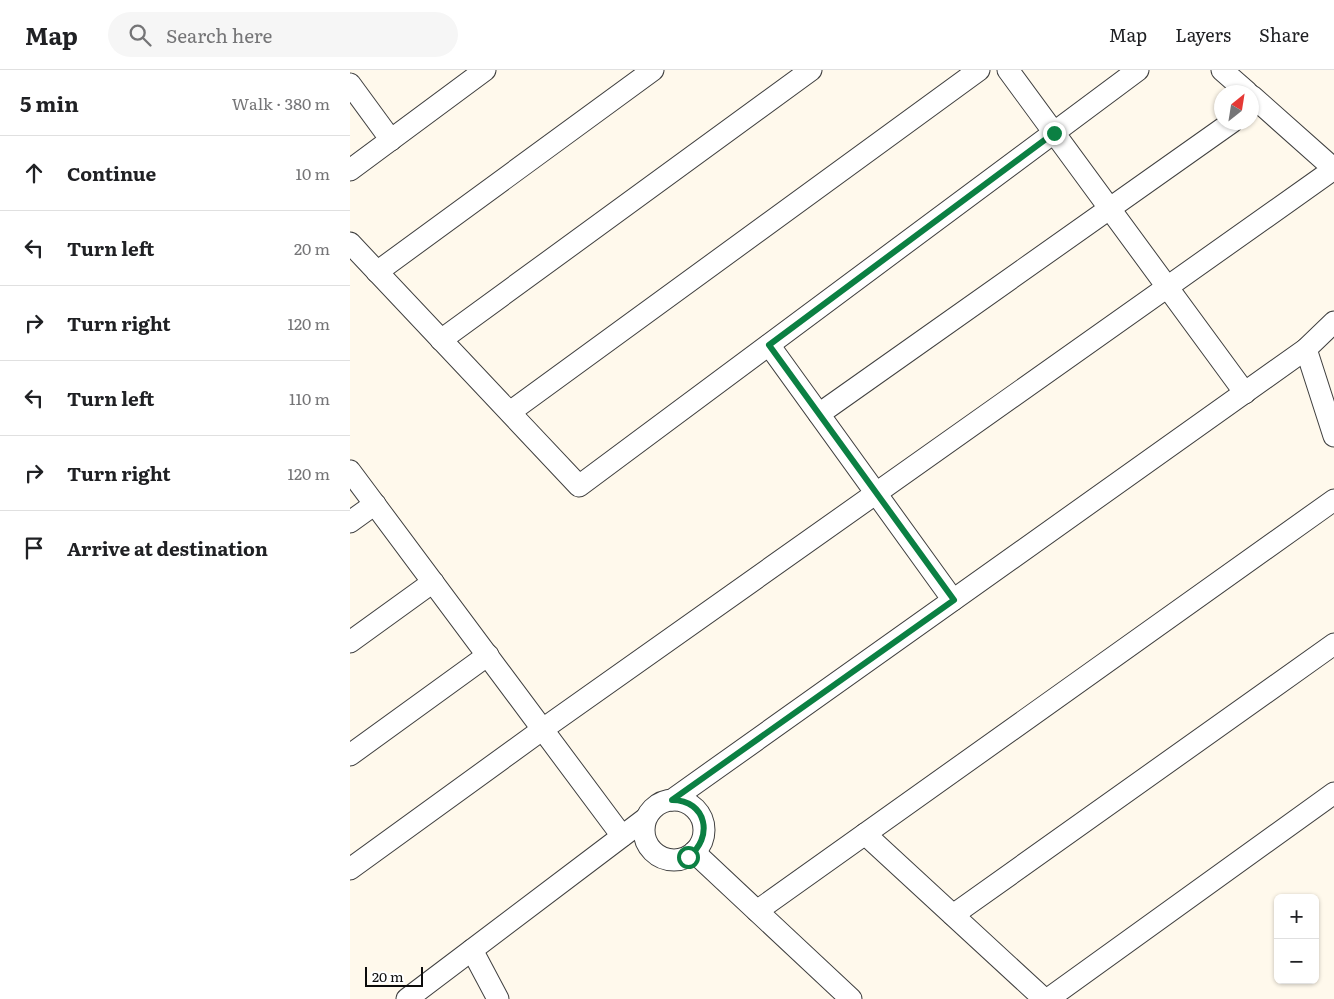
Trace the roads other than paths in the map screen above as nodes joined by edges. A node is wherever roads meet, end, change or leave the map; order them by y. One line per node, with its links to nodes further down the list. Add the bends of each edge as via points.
1 (485, 70): 13 (street)
2 (653, 70): 17 (street)
3 (811, 70): 20 (street)
4 (979, 70): 24 (street)
5 (1008, 70): 12 (street)
6 (1138, 70): 12 (street)
7 (1222, 70): 9 (street)
8 (350, 84): 13 (street)
9 (1237, 85)
10 (1259, 106): 18 (street, via 1334,169)
11 (1221, 130): 15 (street)
12 (1054, 133): 15 (street); 21 (street)
13 (391, 140): 14 (street)
14 (350, 170)
15 (1110, 209): 18 (street); 25 (street)
16 (350, 243): 17 (street)
17 (377, 272): 20 (street)
18 (1168, 287): 23 (street); 28 (street)
19 (1334, 322): 22 (street)
20 (442, 340): 24 (street)
21 (769, 345): 24 (street, via 579,486); 25 (street)
22 (1306, 349): 23 (street); 26 (street)
23 (1245, 393): 33 (street)
24 (510, 412)
25 (819, 414): 28 (street)
26 (1334, 436)
27 (350, 471): 30 (street)
28 (876, 493): 33 (street); 37 (street)
29 (1334, 500): 42 (street)
30 (375, 504): 31 (street); 32 (street)
31 (350, 522)
32 (433, 582): 34 (street); 36 (street)
33 (954, 600): 40 (street)
34 (350, 642)
35 (1334, 644): 47 (street)
36 (488, 655): 37 (street); 38 (street)
37 (543, 730): 43 (street); 45 (street)
38 (350, 755)
39 (1334, 793): 53 (street)
40 (672, 800): 41 (street, via 660,803); 44 (street, via 687,802 701,816 704,835)
41 (645, 819): 43 (street); 44 (street, via 643,833 646,842 659,857 678,860)
42 (865, 834): 46 (street); 47 (street)
43 (622, 836): 48 (street)
44 (694, 852): 46 (street)
45 (350, 869)
46 (757, 911): 51 (street)
47 (953, 915): 52 (street)
48 (472, 950): 49 (street); 50 (street)
49 (407, 999)
50 (498, 999)
51 (851, 999)
52 (1044, 999)
53 (1048, 999)

